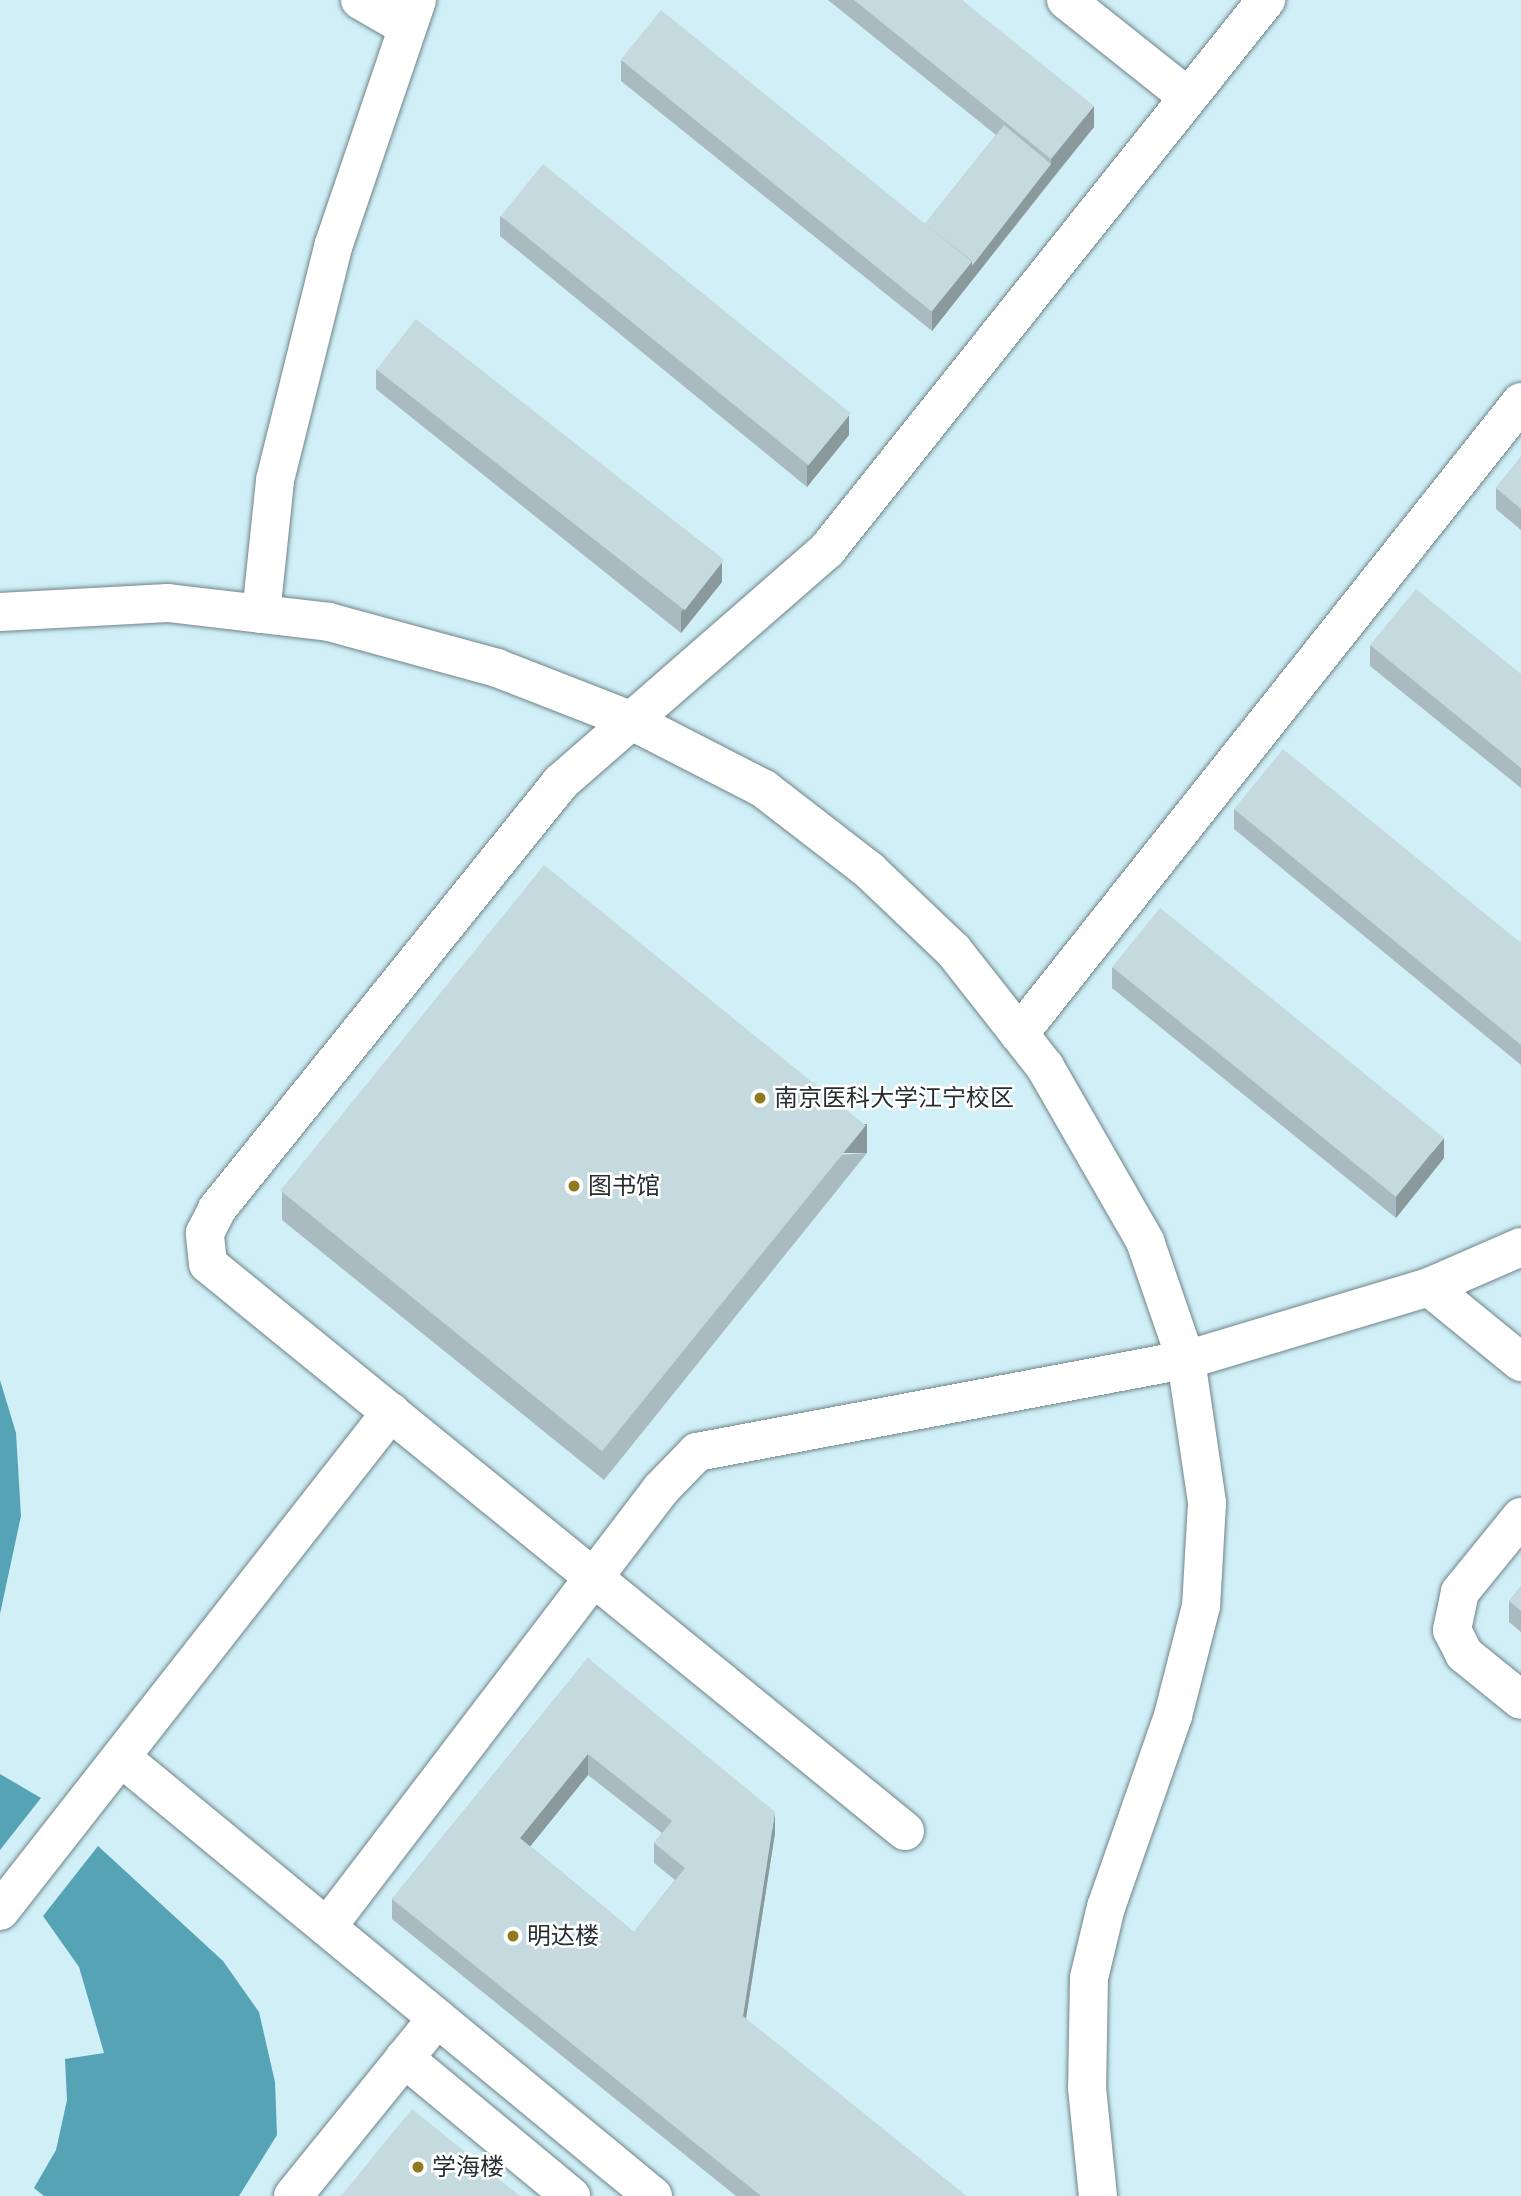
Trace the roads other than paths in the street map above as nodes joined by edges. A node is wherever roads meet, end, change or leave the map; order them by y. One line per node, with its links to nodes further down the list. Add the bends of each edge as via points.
1 (360, 0): 4 (lane)
2 (1066, 0): 5 (lane)
3 (1266, 0): 5 (lane)
4 (411, 13): 8 (lane, via 334,244 275,480)
5 (1188, 97): 9 (lane, via 827,550 703,664)
6 (1521, 401): 10 (lane)
7 (0, 612): 8 (lane, via 168,603)
8 (261, 614): 9 (lane, via 329,622 497,668)
9 (628, 719): 10 (lane, via 764,789 870,871 953,950); 15 (lane, via 561,782 501,853 205,1233 208,1264)
10 (1019, 1034): 13 (lane, via 1145,1241)
11 (1521, 1247): 12 (lane)
12 (1429, 1287): 13 (lane); 14 (lane)
13 (1186, 1360): 17 (lane, via 697,1452); 28 (lane, via 1207,1503 1201,1606 1174,1716 1106,1907 1089,1978 1087,2088)
14 (1521, 1362)
15 (391, 1412): 17 (lane); 19 (lane)
16 (1521, 1517): 18 (lane, via 1460,1592 1452,1630 1464,1654)
17 (595, 1578): 20 (lane); 22 (lane)
18 (1521, 1700)
19 (123, 1759): 21 (lane); 22 (lane)
20 (905, 1831)
21 (0, 1911)
22 (327, 1927): 23 (lane)
23 (437, 2018): 24 (lane); 27 (lane)
24 (404, 2058): 25 (lane); 26 (lane)
25 (293, 2196)
26 (571, 2196)
27 (653, 2196)
28 (1098, 2196)

